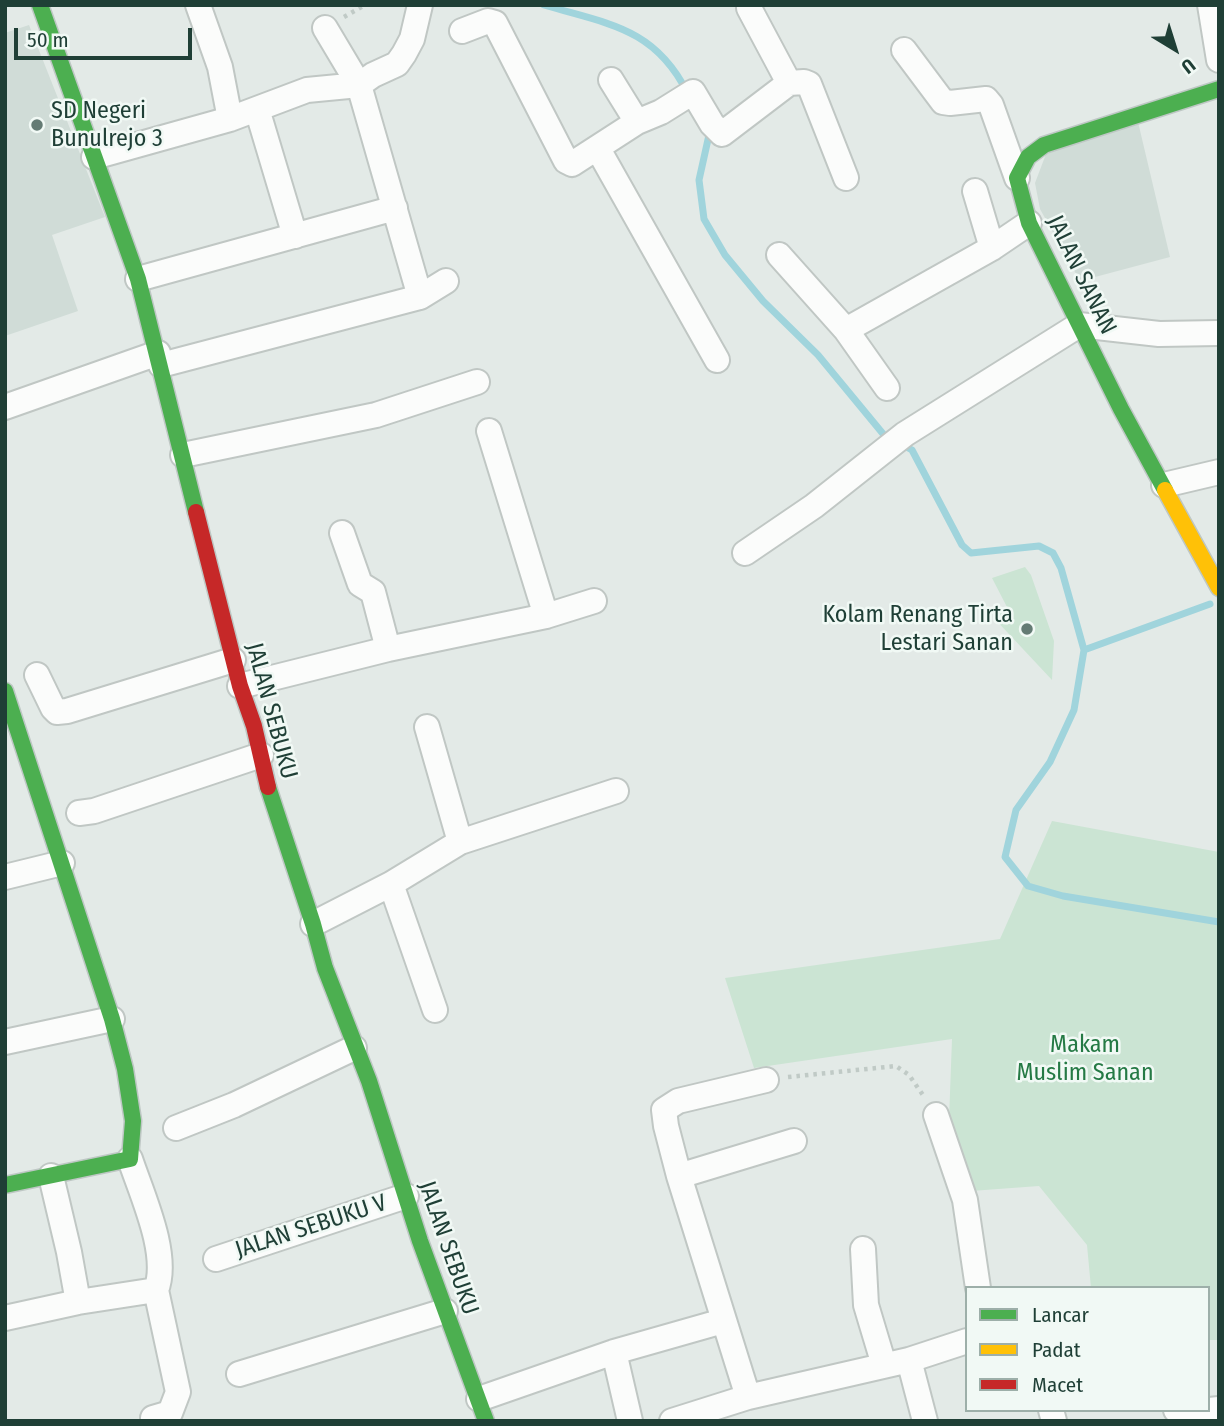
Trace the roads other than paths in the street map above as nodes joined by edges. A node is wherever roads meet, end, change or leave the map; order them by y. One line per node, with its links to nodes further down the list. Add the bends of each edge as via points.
1 (40, 5): 18 (street, JALAN SEBUKU)
2 (198, 5): 15 (street, via 220,67)
3 (420, 5): 12 (street, via 412,39 397,64)
4 (1210, 5): 9 (street)
5 (750, 6): 11 (street)
6 (325, 28): 12 (street)
7 (462, 30): 17 (street, via 495,23 566,161 572,164)
8 (904, 50): 20 (street, via 943,102 986,99)
9 (1219, 60)
10 (611, 80): 16 (street)
11 (789, 83): 16 (street, via 722,134 693,92); 19 (street, via 809,84)
12 (359, 85): 14 (street, via 307,89); 22 (street)
13 (1219, 89): 20 (street, via 1044,145 1028,157)
14 (257, 109): 15 (street); 24 (street)
15 (230, 119): 18 (street)
16 (637, 122): 17 (street)
17 (598, 149): 34 (street)
18 (94, 157): 27 (street, JALAN SEBUKU)
19 (846, 178)
20 (1017, 178): 23 (street, JALAN SANAN)
21 (975, 191): 25 (street)
22 (395, 208): 24 (street); 29 (street)
23 (1028, 223): 25 (street); 30 (street, JALAN SANAN)
24 (296, 236): 27 (street)
25 (992, 248): 31 (street)
26 (779, 255): 31 (street)
27 (138, 279): 33 (street, JALAN SEBUKU)
28 (446, 281): 29 (street)
29 (420, 297): 33 (street)
30 (1079, 325): 32 (street, via 1159,334); 41 (street, JALAN SANAN); 43 (street, via 896,440 814,506)
31 (846, 330): 36 (street)
32 (1219, 333)
33 (159, 359): 37 (street); 39 (street, JALAN SEBUKU)
34 (717, 360)
35 (477, 382): 39 (street, via 376,415)
36 (887, 388)
37 (5, 407)
38 (489, 431): 46 (street)
39 (183, 456): 48 (street, JALAN SEBUKU)
40 (1219, 472): 41 (street)
41 (1164, 485): 44 (street, JALAN SANAN)
42 (342, 533): 47 (street, via 360,584 373,592)
43 (745, 552)
44 (1219, 588)
45 (594, 601): 46 (street)
46 (546, 616): 47 (street)
47 (388, 649): 50 (street)
48 (233, 660): 49 (street, via 67,712 53,708); 50 (street, JALAN SEBUKU)
49 (37, 675)
50 (240, 686): 54 (street, JALAN SEBUKU)
51 (5, 691): 53 (street)
52 (427, 727): 57 (street)
53 (11, 728): 58 (street)
54 (261, 755): 56 (street); 61 (street, JALAN SEBUKU)
55 (616, 792): 57 (street)
56 (79, 813)
57 (460, 842): 60 (street)
58 (62, 863): 59 (street); 63 (street)
59 (5, 877)
60 (391, 884): 61 (street); 62 (street)
61 (313, 923): 65 (street, JALAN SEBUKU)
62 (435, 1010)
63 (112, 1019): 64 (street); 70 (street, via 133,1121)
64 (5, 1042)
65 (354, 1048): 68 (street); 74 (street, JALAN SEBUKU)
66 (766, 1080): 72 (street, via 678,1101 664,1110)
67 (936, 1115): 77 (street, via 965,1200)
68 (176, 1128)
69 (794, 1141): 72 (street)
70 (130, 1159): 71 (street); 78 (street, via 154,1234 161,1276)
71 (51, 1176): 73 (street); 79 (street)
72 (679, 1176): 82 (street)
73 (5, 1185)
74 (406, 1196): 76 (street, JALAN SEBUKU V); 80 (street, JALAN SEBUKU)
75 (863, 1250): 86 (street, via 866,1305)
76 (216, 1259)
77 (978, 1286)
78 (156, 1290): 79 (street); 90 (street, via 178,1392 170,1413)
79 (78, 1302): 81 (street)
80 (445, 1311): 87 (street); 89 (street, JALAN SEBUKU)
81 (5, 1318)
82 (723, 1321): 84 (street); 88 (street)
83 (965, 1342): 85 (street)
84 (614, 1352): 89 (street); 91 (street)
85 (909, 1360): 86 (street); 93 (street)
86 (884, 1365): 88 (street)
87 (239, 1374)
88 (734, 1407): 92 (street)
89 (483, 1410)
90 (150, 1420)
91 (630, 1421)
92 (672, 1421)
93 (925, 1421)

